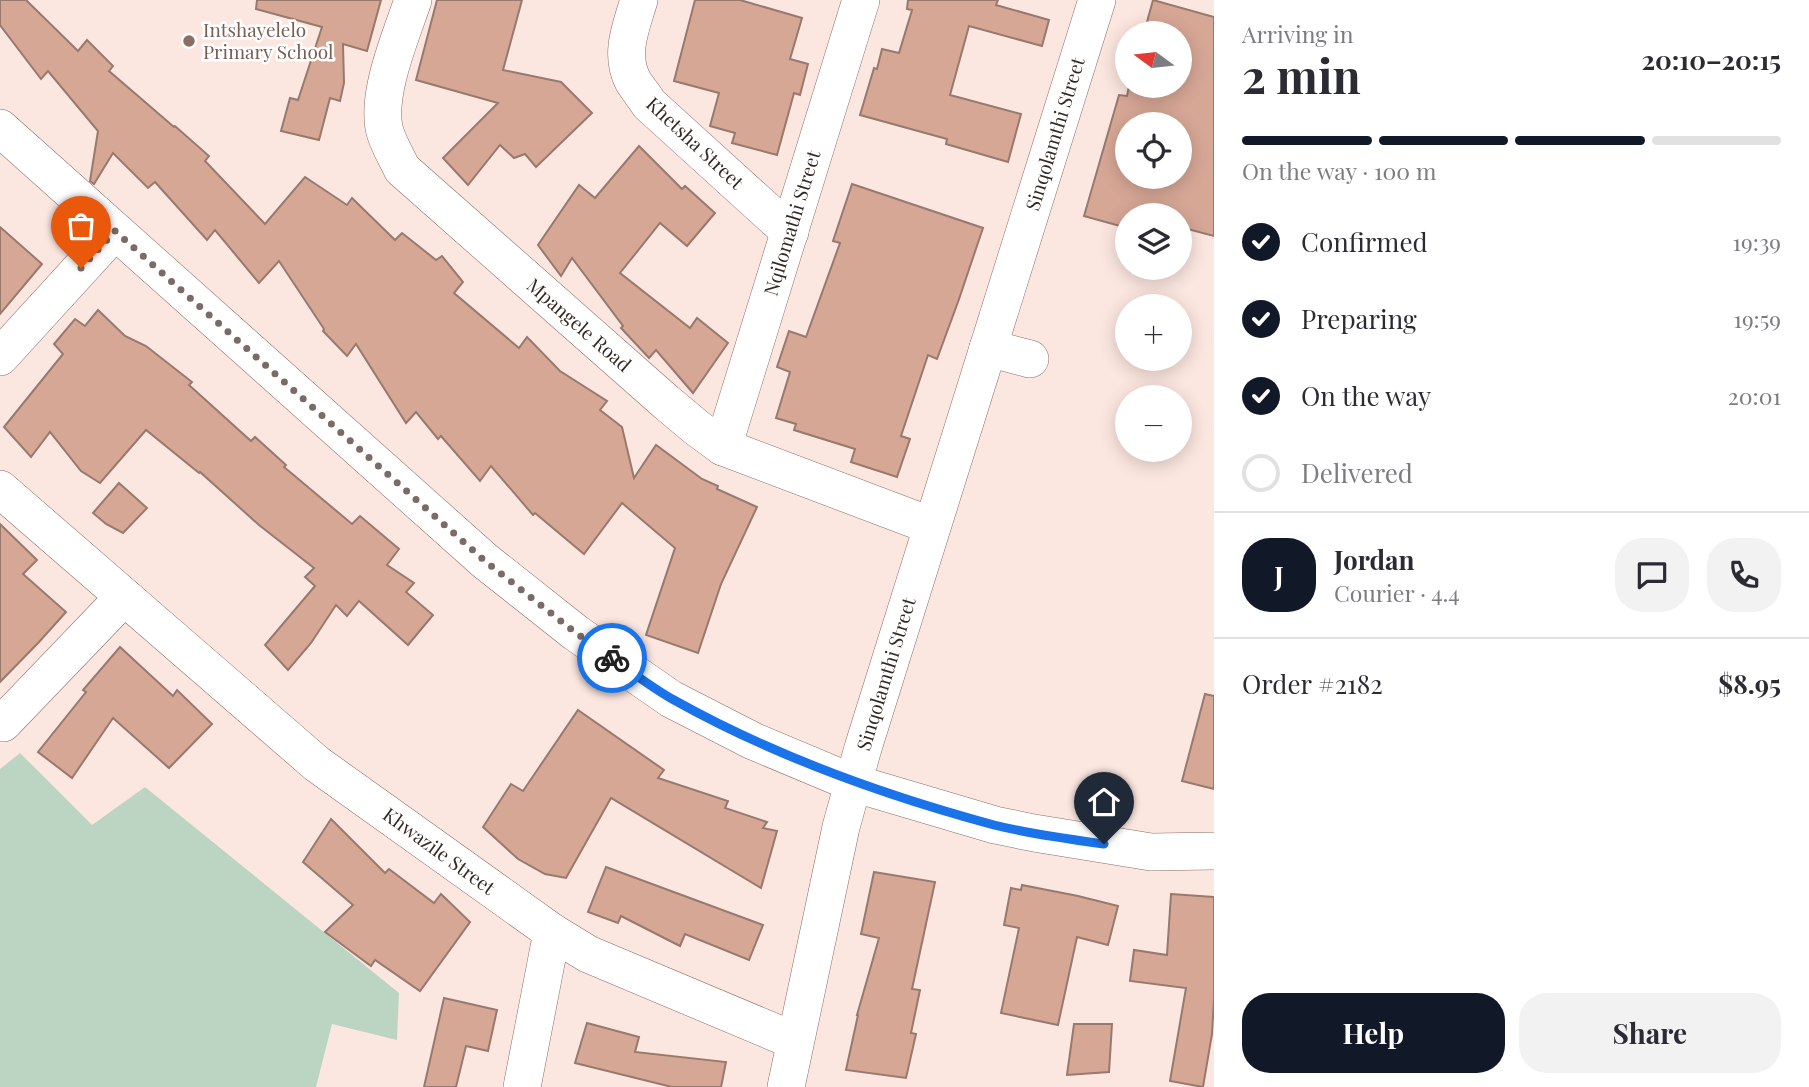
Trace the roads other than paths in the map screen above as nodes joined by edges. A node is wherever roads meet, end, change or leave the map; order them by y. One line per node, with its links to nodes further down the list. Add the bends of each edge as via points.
1 (413, 0): 11 (street, Mpangele Road, via 383,109 384,130 402,169)
2 (639, 0): 7 (street, Khetsha Street, via 626,41 632,79 649,104)
3 (861, 0): 7 (street, Nqilomathi Street)
4 (1097, 0): 8 (street, Sinqolamthi Street)
5 (0, 128): 6 (street)
6 (115, 231): 9 (street); 16 (street, via 485,561 576,633 671,699 753,741)
7 (790, 232): 11 (street, Nqilomathi Street)
8 (988, 348): 10 (street); 13 (street, Sinqolamthi Street)
9 (0, 357)
10 (1030, 359)
11 (723, 447): 13 (street, Mpangele Road)
12 (0, 489): 14 (street, Khwazile Street)
13 (932, 526): 16 (street, Sinqolamthi Street)
14 (124, 597): 15 (street); 18 (street, Khwazile Street, via 317,764)
15 (3, 723)
16 (853, 783): 17 (street, via 1034,833 1151,852); 19 (street, Sinqolamthi Street)
17 (1214, 851)
18 (552, 932): 19 (street, Khwazile Street, via 588,954); 20 (street)
19 (795, 1041): 21 (street, Sinqolamthi Street)
20 (522, 1087)
21 (786, 1087)

